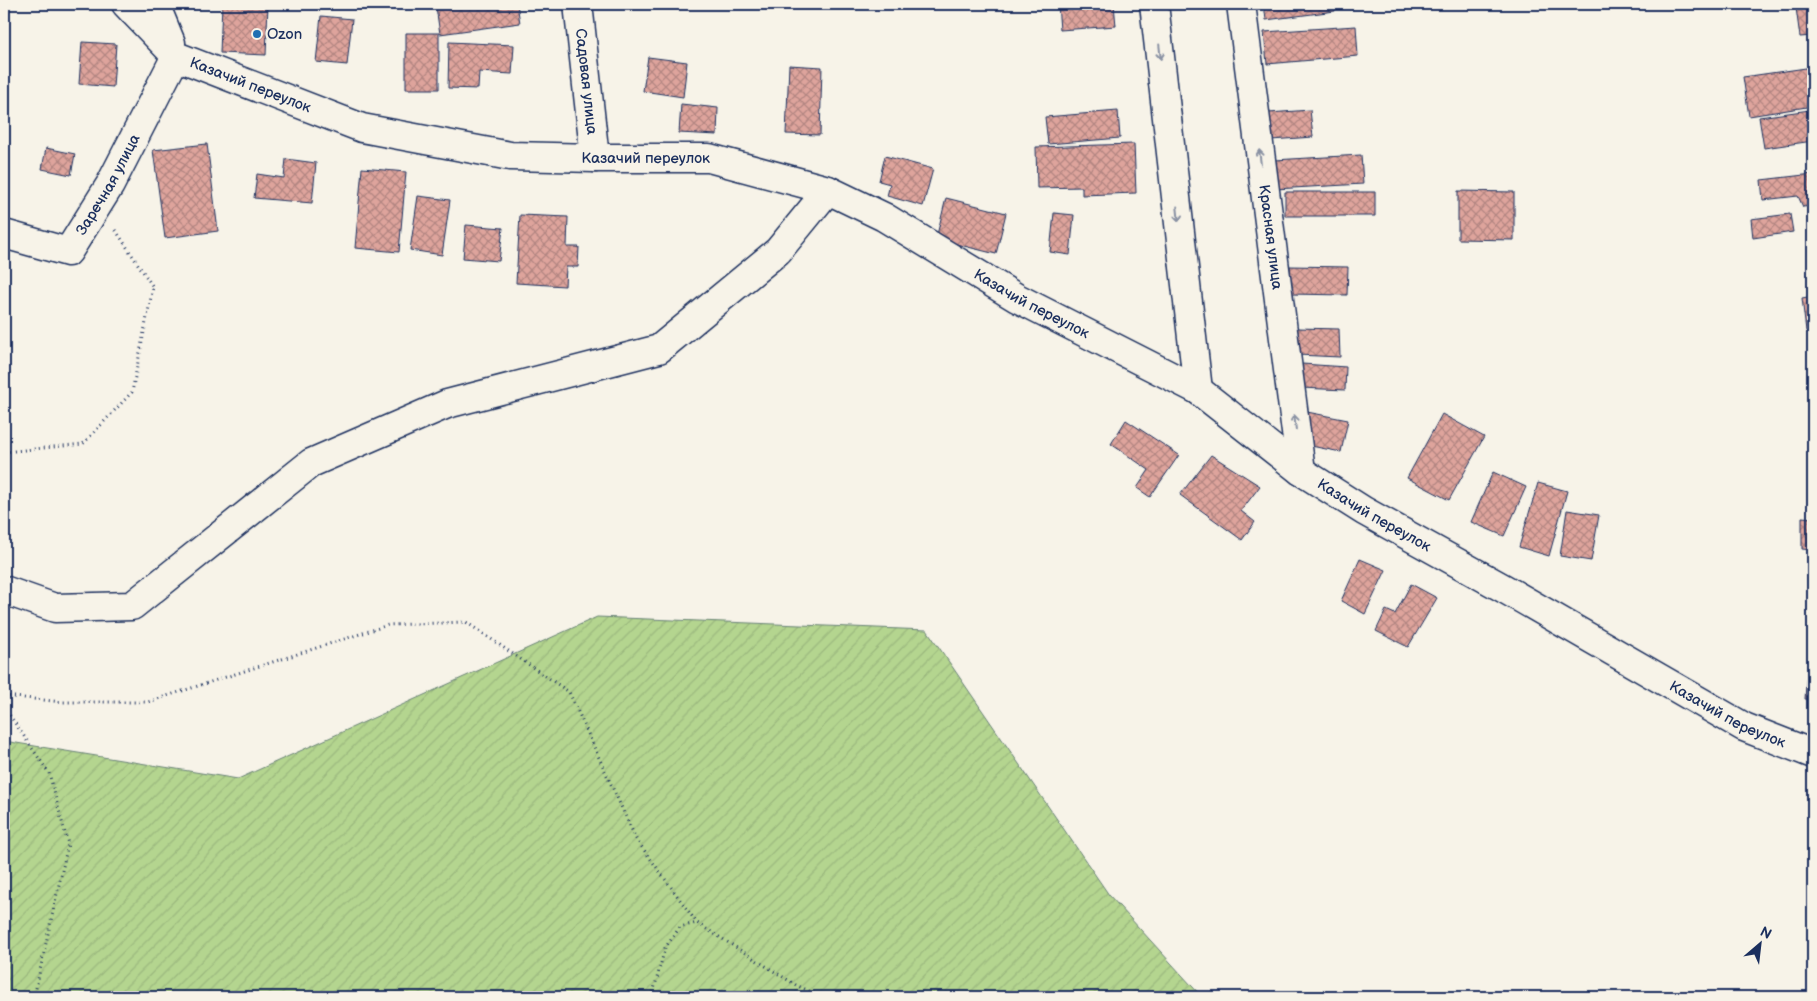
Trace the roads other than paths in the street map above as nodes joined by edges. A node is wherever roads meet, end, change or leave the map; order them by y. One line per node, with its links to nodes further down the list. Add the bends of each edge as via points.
1 (126, 4): 6 (street)
2 (156, 4): 6 (street)
3 (578, 4): 7 (street, Садовая улица)
4 (1154, 4): 10 (street, one-way to 10)
5 (1240, 4): 11 (street, Красная улица, one-way to 5)
6 (176, 56): 7 (street, Казачий переулок, via 362,128 510,156); 9 (street, Заречная улица, via 110,185 68,252)
7 (596, 158): 8 (street, Казачий переулок, via 709,158)
8 (828, 190): 10 (street, Казачий переулок, via 884,217 1017,298); 12 (street, via 778,251 659,349 447,404 311,463 132,606 55,608)
9 (4, 234)
10 (1198, 390): 11 (street, Казачий переулок)
11 (1301, 471): 13 (street, Казачий переулок, via 1364,511 1744,727)
12 (4, 590)
13 (1813, 754)

